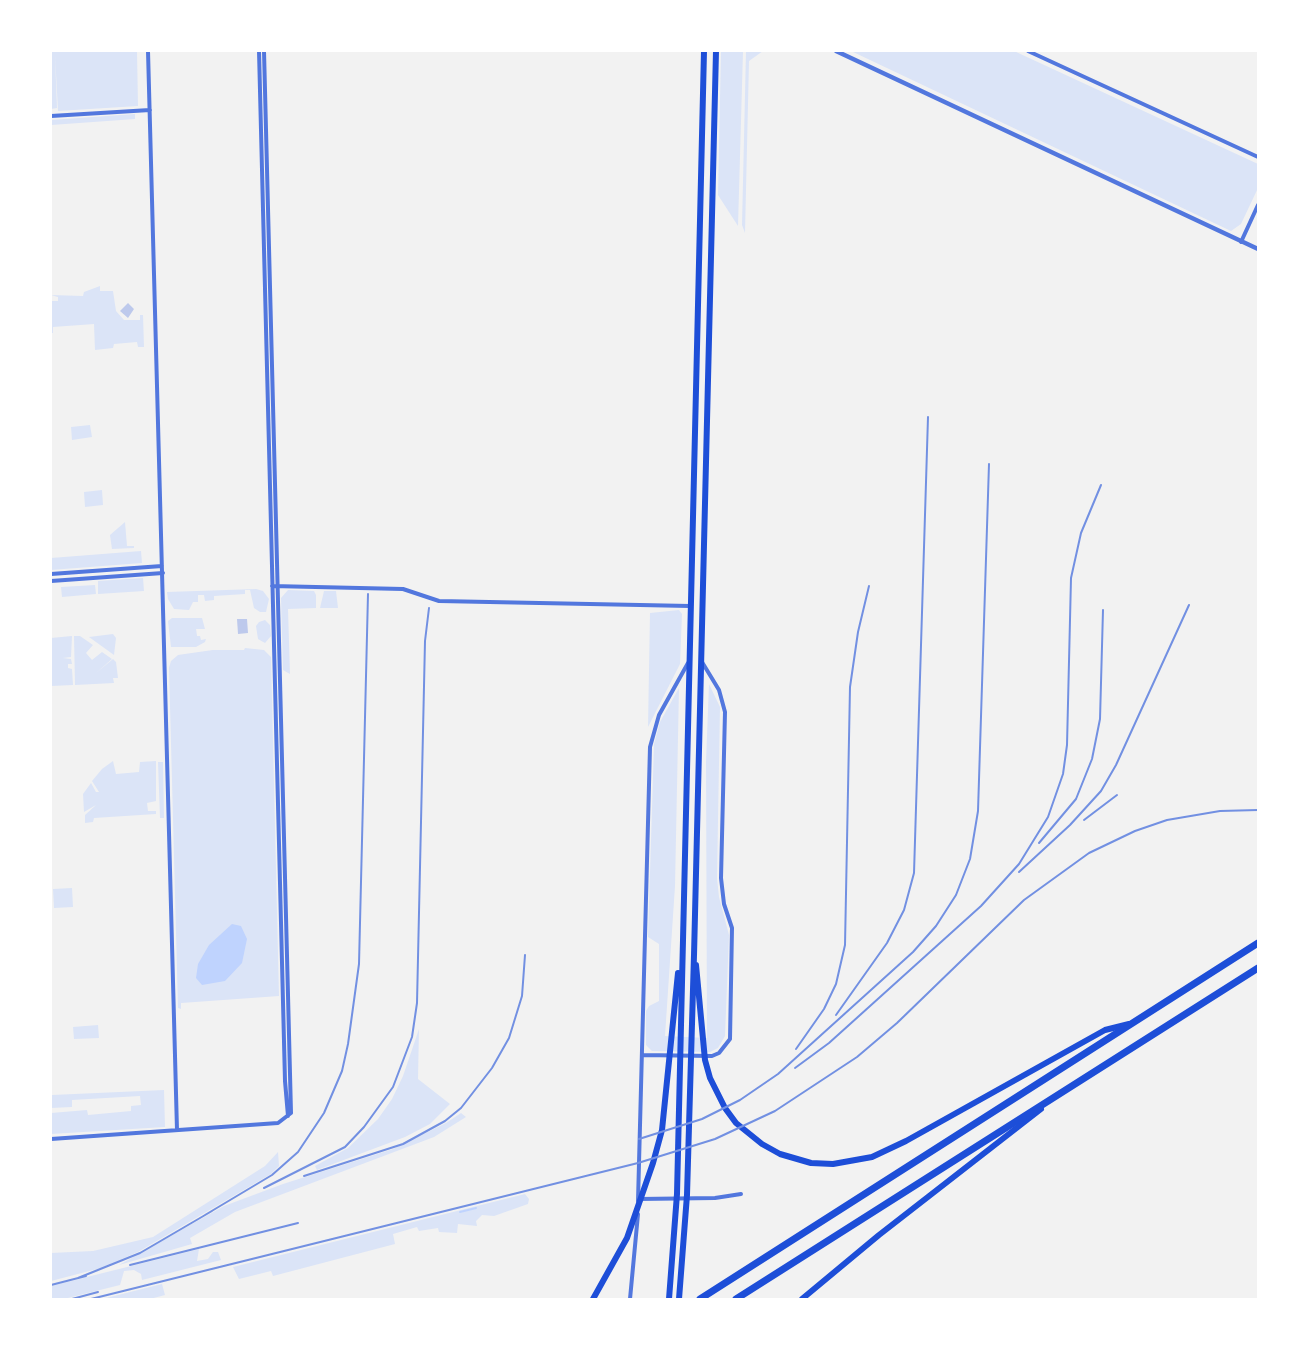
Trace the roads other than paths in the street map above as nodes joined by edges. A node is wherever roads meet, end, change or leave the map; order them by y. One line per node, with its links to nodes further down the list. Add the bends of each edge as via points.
1 (148, 51): 8 (street)
2 (259, 51): 18 (street)
3 (264, 51): 19 (street)
4 (704, 51): 20 (main road)
5 (716, 51): 22 (main road)
6 (836, 51): 12 (street)
7 (1028, 51): 10 (street)
8 (150, 110): 9 (street); 14 (street)
9 (51, 116)
10 (1258, 157)
11 (1258, 206): 12 (street)
12 (1241, 242): 13 (street)
13 (1258, 249)
14 (162, 566): 15 (street); 16 (street)
15 (163, 573): 17 (street); 31 (street)
16 (51, 574)
17 (51, 581)
18 (272, 586): 19 (street); 30 (street)
19 (278, 586): 20 (street, via 403,589 439,601); 30 (street, via 291,1113)
20 (690, 606): 21 (main road)
21 (689, 662): 24 (main road); 28 (street, via 659,715 650,747)
22 (702, 662): 25 (main road); 28 (street, via 719,690 725,712 721,878 732,928 730,1039 712,1056)
23 (1258, 943): 27 (highway)
24 (681, 954): 35 (main road, via 662,1130 627,1238); 37 (main road, via 677,1194)
25 (694, 955): 27 (main road, via 710,1078 725,1108 736,1123 762,1144 780,1154 811,1162 833,1164 872,1157 1105,1030); 38 (main road, via 687,1195)
26 (1258, 968): 29 (highway)
27 (1136, 1022): 39 (highway)
28 (642, 1055): 34 (street)
29 (1065, 1089): 40 (highway); 41 (main road)
30 (288, 1117): 31 (street, via 278,1123)
31 (177, 1130): 32 (street)
32 (51, 1139)
33 (741, 1194): 34 (street)
34 (638, 1199): 36 (street)
35 (593, 1299)
36 (630, 1299)
37 (669, 1299)
38 (679, 1299)
39 (700, 1299)
40 (735, 1299)
41 (802, 1299)

